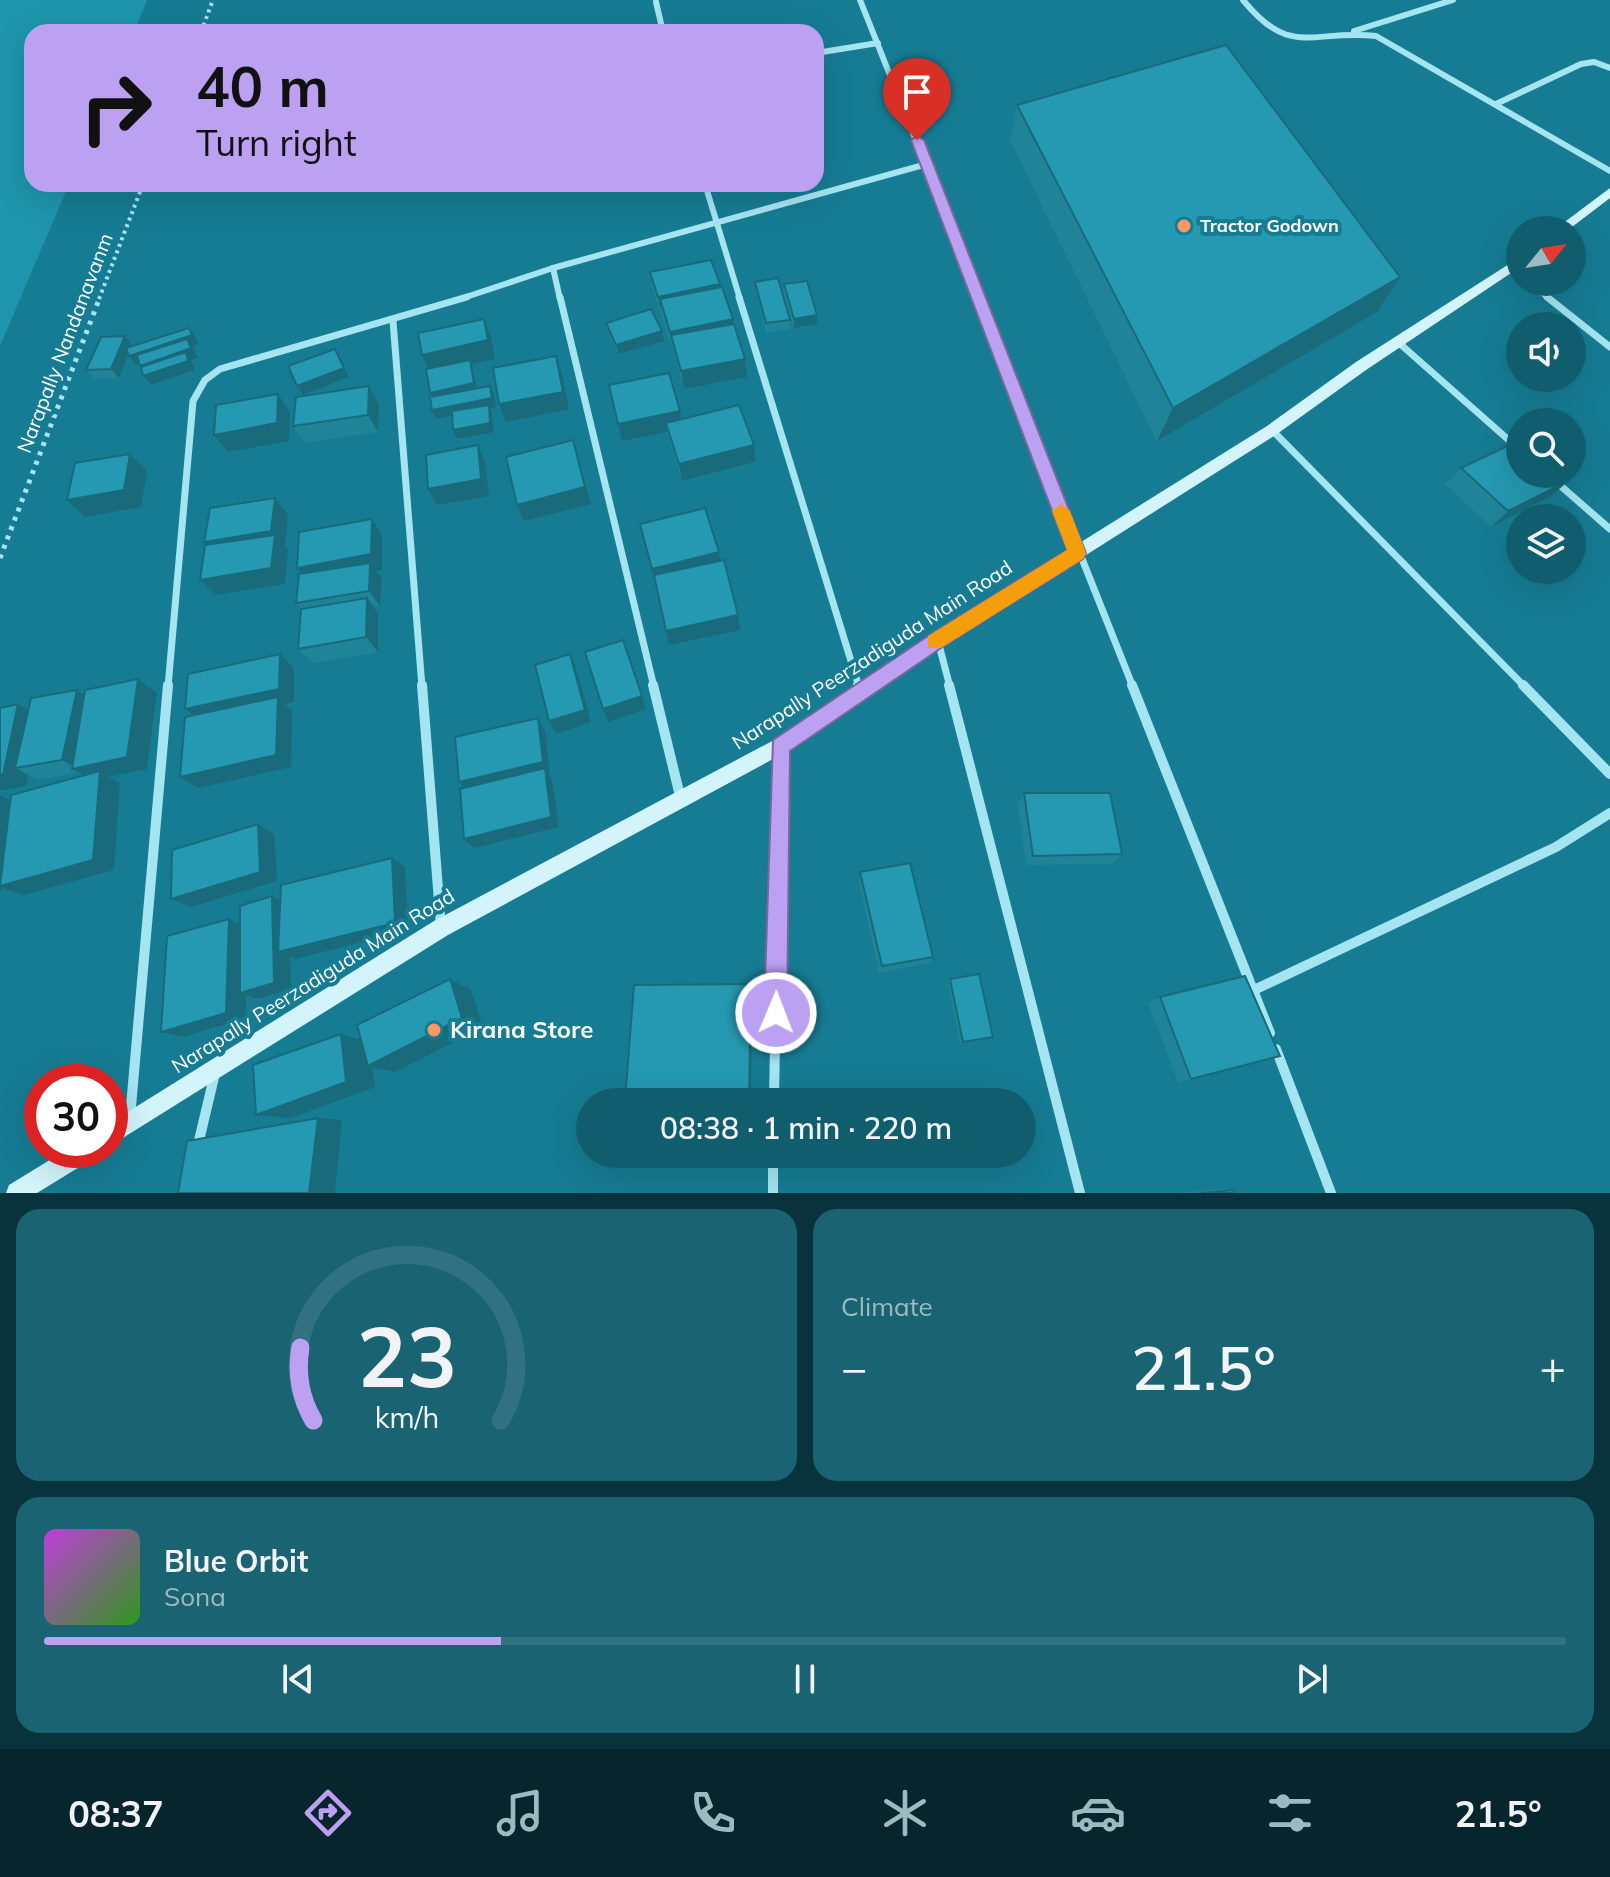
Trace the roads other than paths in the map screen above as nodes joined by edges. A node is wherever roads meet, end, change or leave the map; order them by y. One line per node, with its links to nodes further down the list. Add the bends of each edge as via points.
1 (860, 0): 7 (street)
2 (1243, 0): 6 (street, via 1268,31 1286,38)
3 (1453, 0): 6 (street)
4 (656, 2): 5 (street)
5 (661, 24)
6 (1353, 31): 10 (street, via 1401,48)
7 (878, 43): 8 (street); 11 (street)
8 (824, 52)
9 (1610, 68): 10 (street, via 1581,64)
10 (1496, 104): 12 (street)
11 (927, 164): 16 (street); 27 (street)
12 (1610, 171)
13 (707, 192): 16 (street)
14 (1608, 196): 15 (street)
15 (1580, 216)
16 (716, 223): 17 (street); 29 (street)
17 (553, 268): 20 (street); 32 (street)
18 (1506, 275): 21 (street, Narapally Peerzadiguda Main Road)
19 (1546, 296): 22 (street)
20 (393, 321): 34 (street); 38 (street, via 220,369 205,380 193,401)
21 (1399, 343): 23 (street, Narapally Peerzadiguda Main Road); 24 (street)
22 (1610, 347)
23 (1272, 430): 27 (street, Narapally Peerzadiguda Main Road); 31 (street)
24 (1506, 438)
25 (1563, 488): 26 (street)
26 (1610, 529)
27 (1077, 553): 28 (street, Narapally Peerzadiguda Main Road); 35 (street)
28 (938, 640): 29 (street, Narapally Peerzadiguda Main Road); 44 (street)
29 (860, 693): 30 (street, Narapally Peerzadiguda Main Road)
30 (780, 746): 32 (street, Narapally Peerzadiguda Main Road); 37 (street)
31 (1610, 774)
32 (681, 800): 34 (street, Narapally Peerzadiguda Main Road)
33 (1610, 813): 35 (street, via 1556,847)
34 (441, 928): 36 (street, Narapally Peerzadiguda Main Road)
35 (1254, 990): 45 (street)
36 (216, 1068): 38 (street, Narapally Peerzadiguda Main Road); 39 (street)
37 (774, 1088)
38 (129, 1122)
39 (194, 1162)
40 (57, 1168): 42 (street)
41 (773, 1168): 43 (street)
42 (17, 1193)
43 (773, 1193)
44 (1080, 1193)
45 (1331, 1193)

